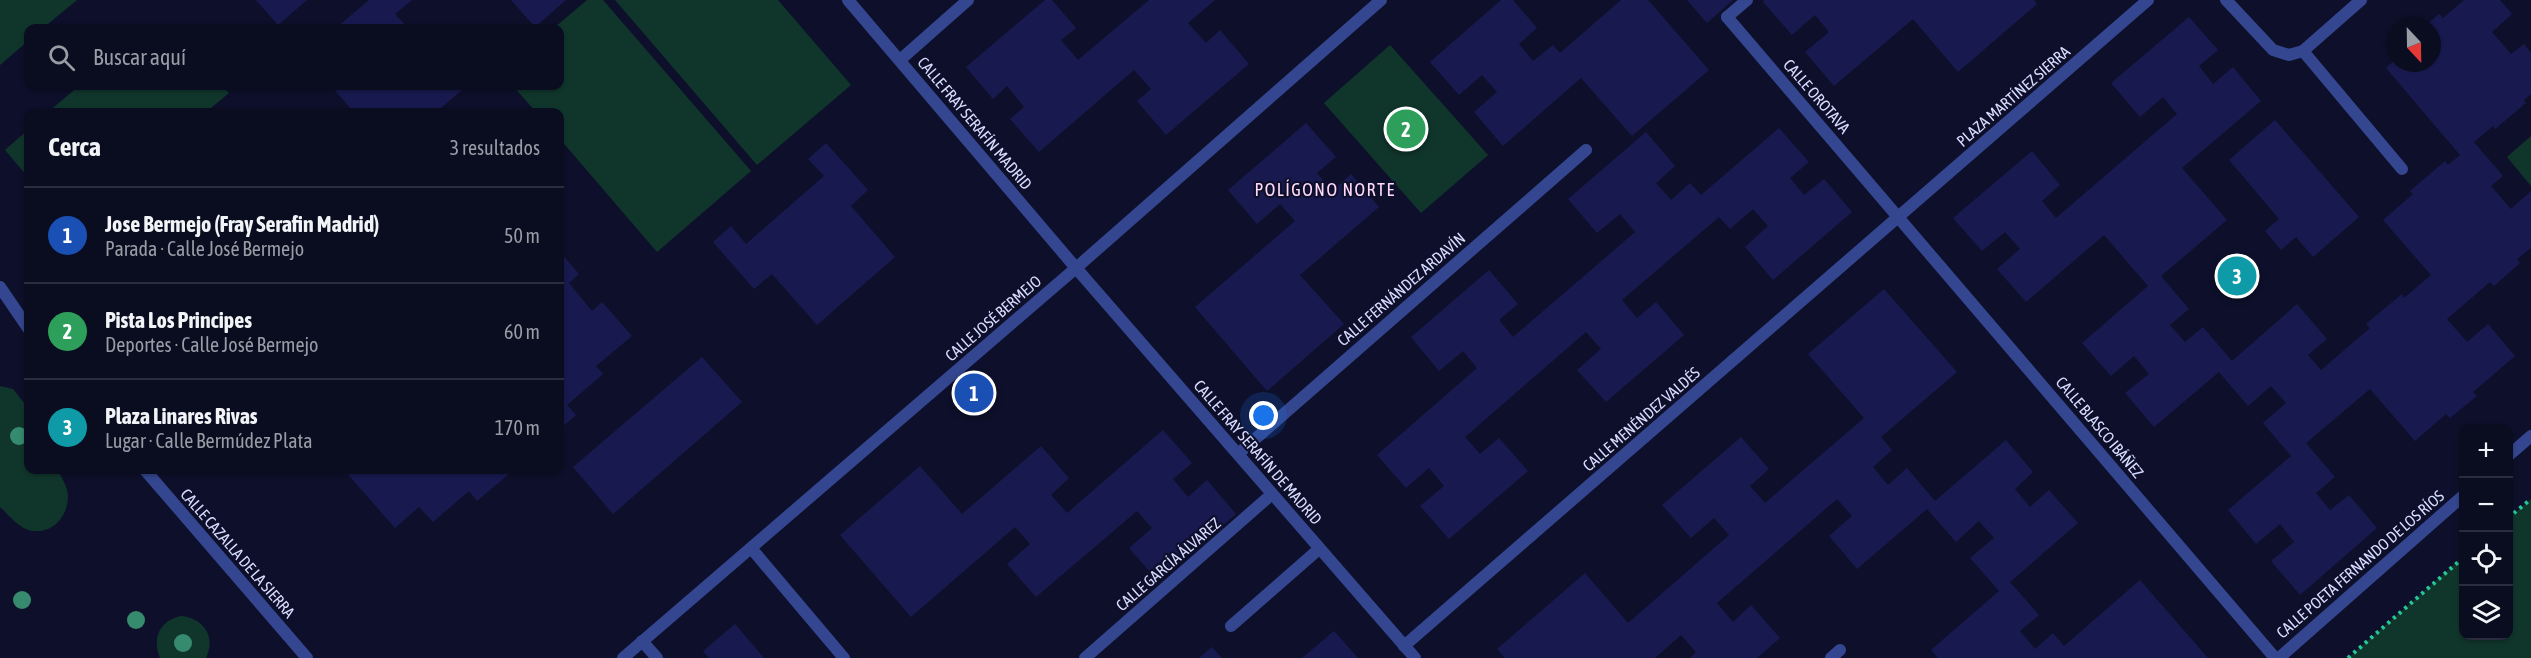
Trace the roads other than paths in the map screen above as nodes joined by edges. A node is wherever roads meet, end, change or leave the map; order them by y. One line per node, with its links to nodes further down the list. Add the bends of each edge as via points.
1 (848, 0): 9 (street, CALLE FRAY SERAFÍN MADRID)
2 (968, 0): 9 (street)
3 (1747, 0): 12 (street, CALLE OROTAVA, via 1727,17)
4 (2148, 0): 12 (street, PLAZA MARTÍNEZ SIERRA)
5 (2226, 0): 8 (street, via 2273,50 2289,55)
6 (2361, 0): 8 (street)
7 (1373, 2): 13 (street, CALLE JOSÉ BERMEJO)
8 (2303, 51): 11 (street)
9 (900, 60): 13 (street, CALLE FRAY SERAFÍN MADRID)
10 (1586, 150): 18 (street, CALLE FERNÁNDEZ ARDAVÍN)
11 (2402, 169)
12 (1899, 217): 26 (street, CALLE MENÉNDEZ VALDÉS); 33 (street, CALLE BLASCO IBÁÑEZ)
13 (1076, 268): 18 (street, CALLE FRAY SERAFÍN DE MADRID); 22 (street, CALLE JOSÉ BERMEJO)
14 (0, 287): 15 (street)
15 (24, 322)
16 (2531, 436): 17 (street)
17 (2513, 452)
18 (1238, 454): 20 (street, CALLE FRAY SERAFÍN DE MADRID)
19 (148, 474): 27 (street, CALLE CAZALLA DE LA SIERRA)
20 (1272, 494): 23 (street, CALLE FRAY SERAFÍN DE MADRID); 31 (street, CALLE GARCÍA ÁLVAREZ)
21 (2459, 499): 33 (street, CALLE POETA FERNANDO DE LOS RÍOS)
22 (751, 548): 25 (street, CALLE JOSÉ BERMEJO); 30 (street)
23 (1319, 549): 24 (street); 26 (street, CALLE FRAY SERAFÍN DE MADRID)
24 (1231, 626)
25 (642, 642): 28 (street, CALLE JOSÉ BERMEJO); 29 (street)
26 (1404, 646): 32 (street, CALLE FRAY SERAFÍN DE MADRID)
27 (307, 658)
28 (623, 658)
29 (657, 658)
30 (844, 658)
31 (1085, 658)
32 (1414, 658)
33 (2277, 658)

